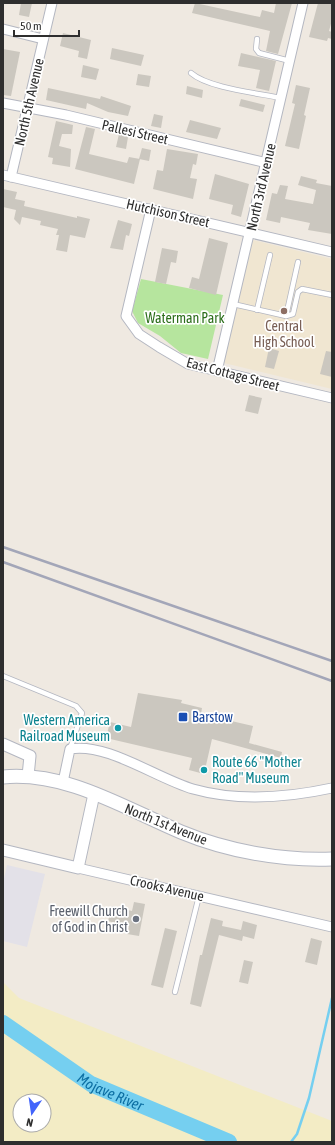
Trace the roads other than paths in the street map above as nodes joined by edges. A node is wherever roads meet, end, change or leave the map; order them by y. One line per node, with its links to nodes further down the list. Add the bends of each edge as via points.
1 (52, 3): 4 (street, North 5th Avenue)
2 (303, 3): 6 (street, North 3rd Avenue)
3 (3, 29): 4 (street)
4 (43, 38): 10 (street, North 5th Avenue)
5 (257, 39): 6 (lane, via 256,49 259,53)
6 (290, 61): 8 (street, North 3rd Avenue)
7 (191, 72): 8 (lane, via 199,80 212,84)
8 (281, 98): 11 (street, North 3rd Avenue)
9 (3, 102): 10 (street, Pallesi Street)
10 (27, 108): 11 (street, Pallesi Street); 12 (street, North 5th Avenue)
11 (267, 163): 14 (street, North 3rd Avenue)
12 (7, 176): 13 (street, Hutchison Street)
13 (151, 209): 14 (street, Hutchison Street); 22 (street, East Cottage Street, via 126,316 139,334 159,348 188,364)
14 (250, 233): 15 (street, Hutchison Street); 19 (street, North 3rd Avenue)
15 (332, 252)
16 (270, 255): 20 (lane)
17 (298, 262): 21 (lane)
18 (332, 295): 21 (lane, via 302,290 298,292 293,314)
19 (233, 304): 20 (lane); 22 (street, North 3rd Avenue)
20 (257, 310): 21 (lane)
21 (286, 316)
22 (217, 371): 23 (street, East Cottage Street)
23 (332, 398)
24 (3, 676): 26 (lane, via 76,706 82,713)
25 (3, 744): 28 (street, via 30,756)
26 (70, 749): 29 (street); 30 (street, via 79,747 99,750 192,789 233,797 297,796)
27 (7, 776): 28 (main road, North 1st Avenue)
28 (28, 776): 29 (main road, North 1st Avenue)
29 (63, 782): 31 (main road, North 1st Avenue)
30 (332, 788)
31 (94, 794): 33 (main road, North 1st Avenue, via 182,832 219,844 273,856 313,860); 34 (street)
32 (3, 850): 34 (street, Crooks Avenue)
33 (332, 858)
34 (78, 868): 35 (street, Crooks Avenue)
35 (199, 896): 36 (street, Crooks Avenue); 37 (lane)
36 (332, 927)
37 (175, 992)

